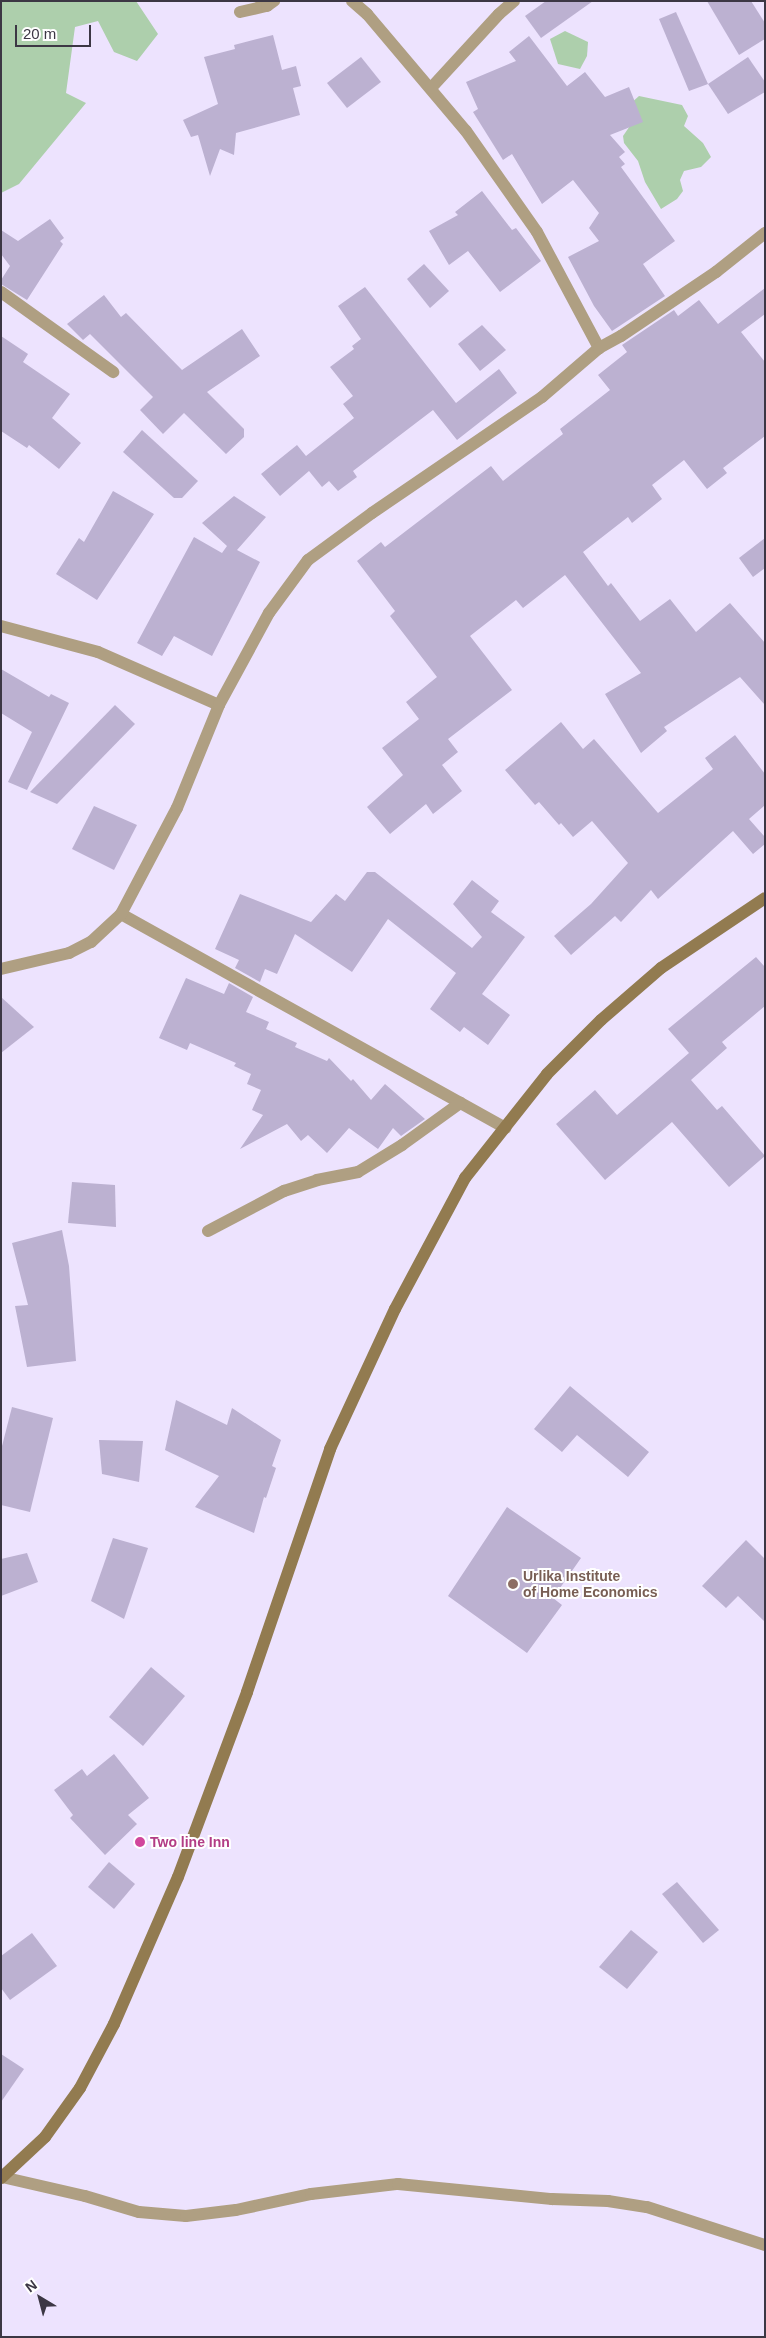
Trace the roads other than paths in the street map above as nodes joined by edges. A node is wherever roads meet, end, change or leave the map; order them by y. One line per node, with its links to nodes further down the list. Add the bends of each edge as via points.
1 (274, 1): 4 (street, via 267,6)
2 (352, 1): 5 (street)
3 (514, 1): 5 (street)
4 (240, 12)
5 (431, 88): 8 (street, via 466,131 537,232)
6 (765, 233): 8 (street, via 716,272)
7 (1, 292): 9 (street)
8 (599, 348): 11 (street, via 542,397 308,560 269,613)
9 (113, 372)
10 (1, 626): 11 (street, via 98,652)
11 (219, 705): 13 (street, via 177,808)
12 (765, 898): 16 (street, via 661,968 601,1020 547,1074)
13 (121, 914): 14 (street, via 91,942 69,953); 15 (street)
14 (1, 969)
15 (460, 1103): 16 (street); 17 (street, via 358,1172 284,1191)
16 (505, 1128): 18 (street, via 465,1178 395,1308 330,1449 247,1692 182,1868 114,2024 80,2088 45,2137)
17 (208, 1231)
18 (1, 2177): 19 (street, via 139,2212 186,2216 236,2210 311,2194 398,2184 552,2199 608,2201 647,2207)
19 (765, 2245)

